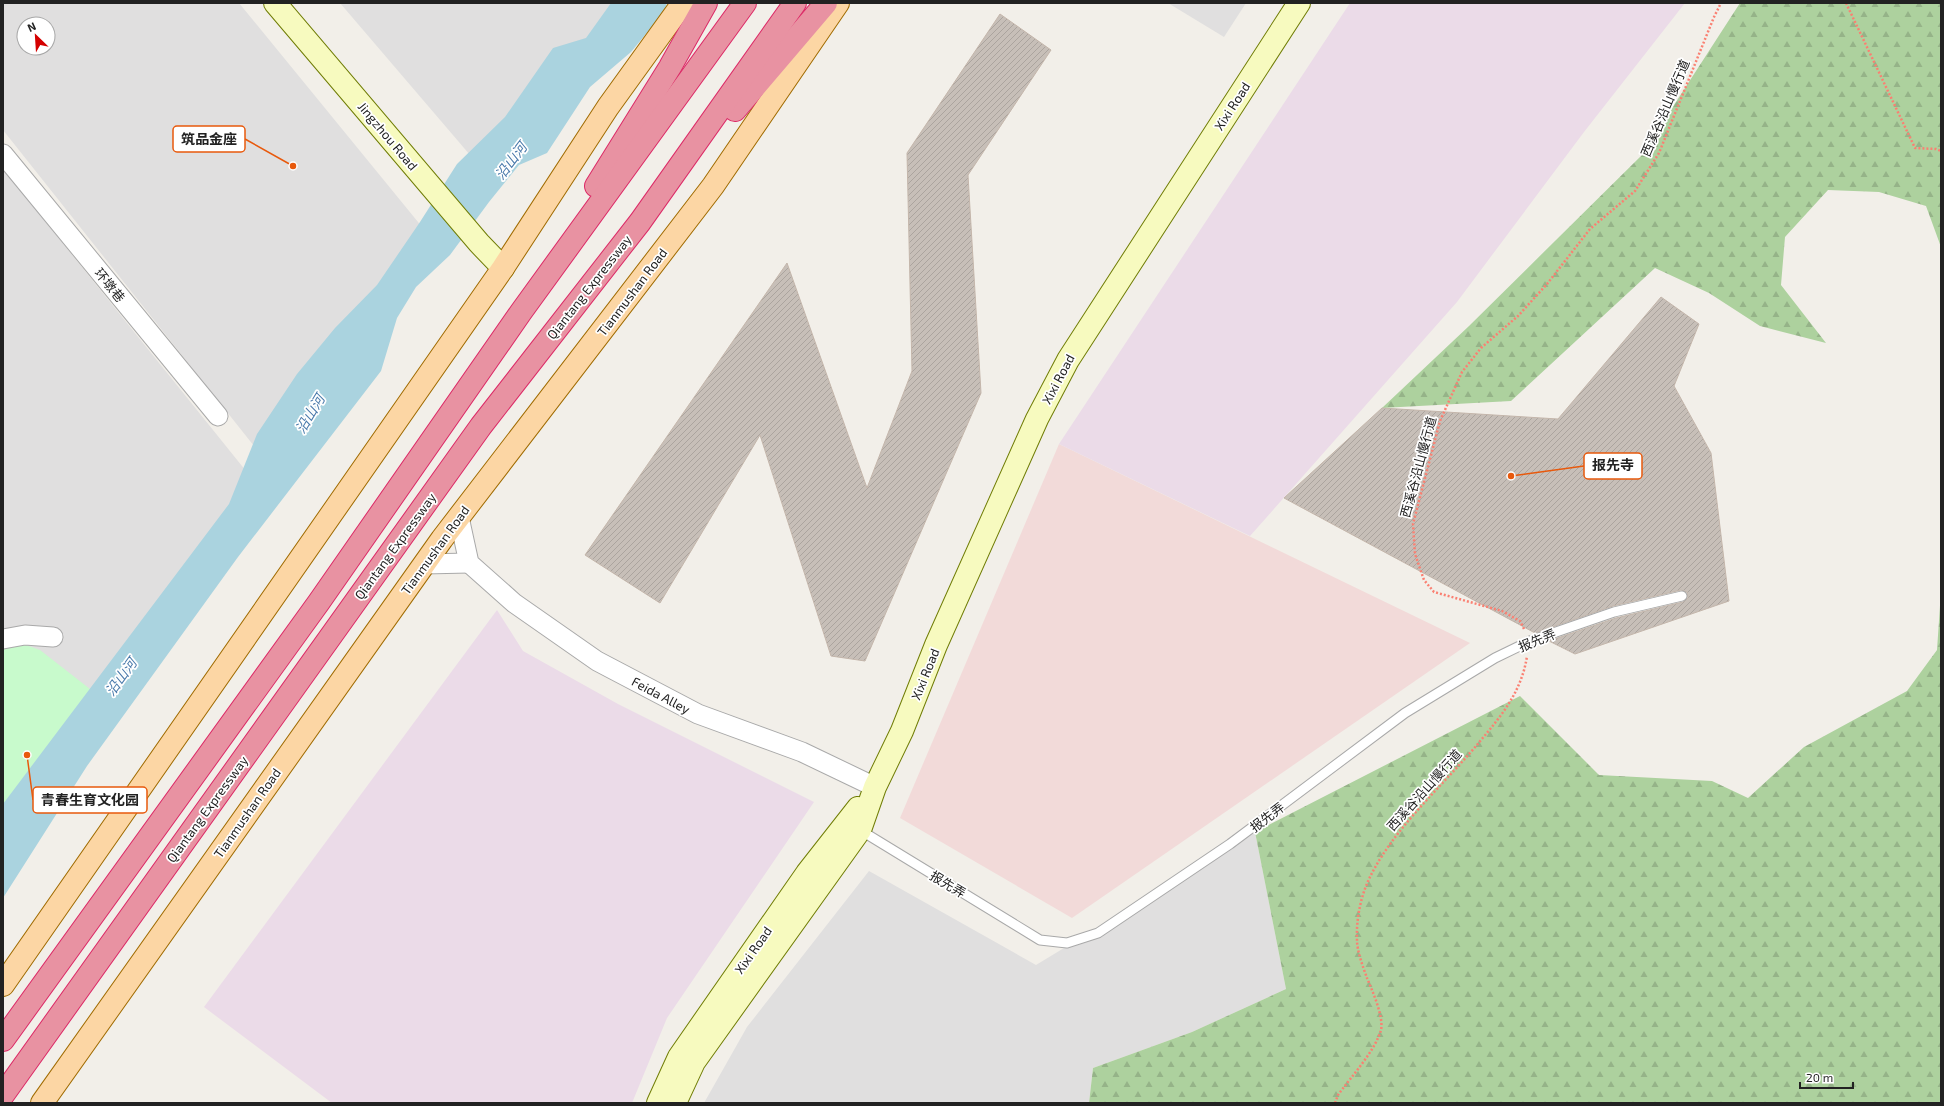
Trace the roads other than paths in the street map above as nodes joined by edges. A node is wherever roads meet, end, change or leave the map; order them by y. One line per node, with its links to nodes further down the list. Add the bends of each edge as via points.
1 (275, 3): 11 (main road, Jingzhou Road)
2 (683, 3): 11 (main road, via 608,107)
3 (706, 3): 12 (highway)
4 (745, 3): 12 (highway)
5 (795, 3): 10 (highway, Qiantang Expressway)
6 (826, 3): 10 (highway)
7 (838, 3): 14 (main road, Tianmushan Road, via 713,186)
8 (1299, 3): 20 (main road, Xixi Road, via 1068,360 1038,419)
9 (3, 154): 13 (street, 环墩巷)
10 (640, 222): 24 (highway, Qiantang Expressway, via 476,433)
11 (503, 268): 22 (main road)
12 (521, 312): 23 (highway, via 319,602)
13 (218, 416)
14 (459, 517): 15 (street); 16 (main road, Tianmushan Road)
15 (469, 563): 16 (street); 20 (street, Feida Alley, via 514,603 596,661 698,714 802,752)
16 (424, 564): 25 (main road, Tianmushan Road)
17 (1682, 596): 21 (lane, 报先弄, via 1614,612 1530,641 1495,658 1405,714 1230,844 1098,933 1067,943 1040,940)
18 (53, 637): 19 (street, via 25,635)
19 (3, 639)
20 (875, 787): 21 (main road, Xixi Road); 26 (main road, Xixi Road, via 807,872 679,1057)
21 (860, 830): 27 (main road, Xixi Road, via 694,1062)
22 (3, 985)
23 (3, 1040)
24 (3, 1095)
25 (42, 1103)
26 (658, 1103)
27 (675, 1103)

